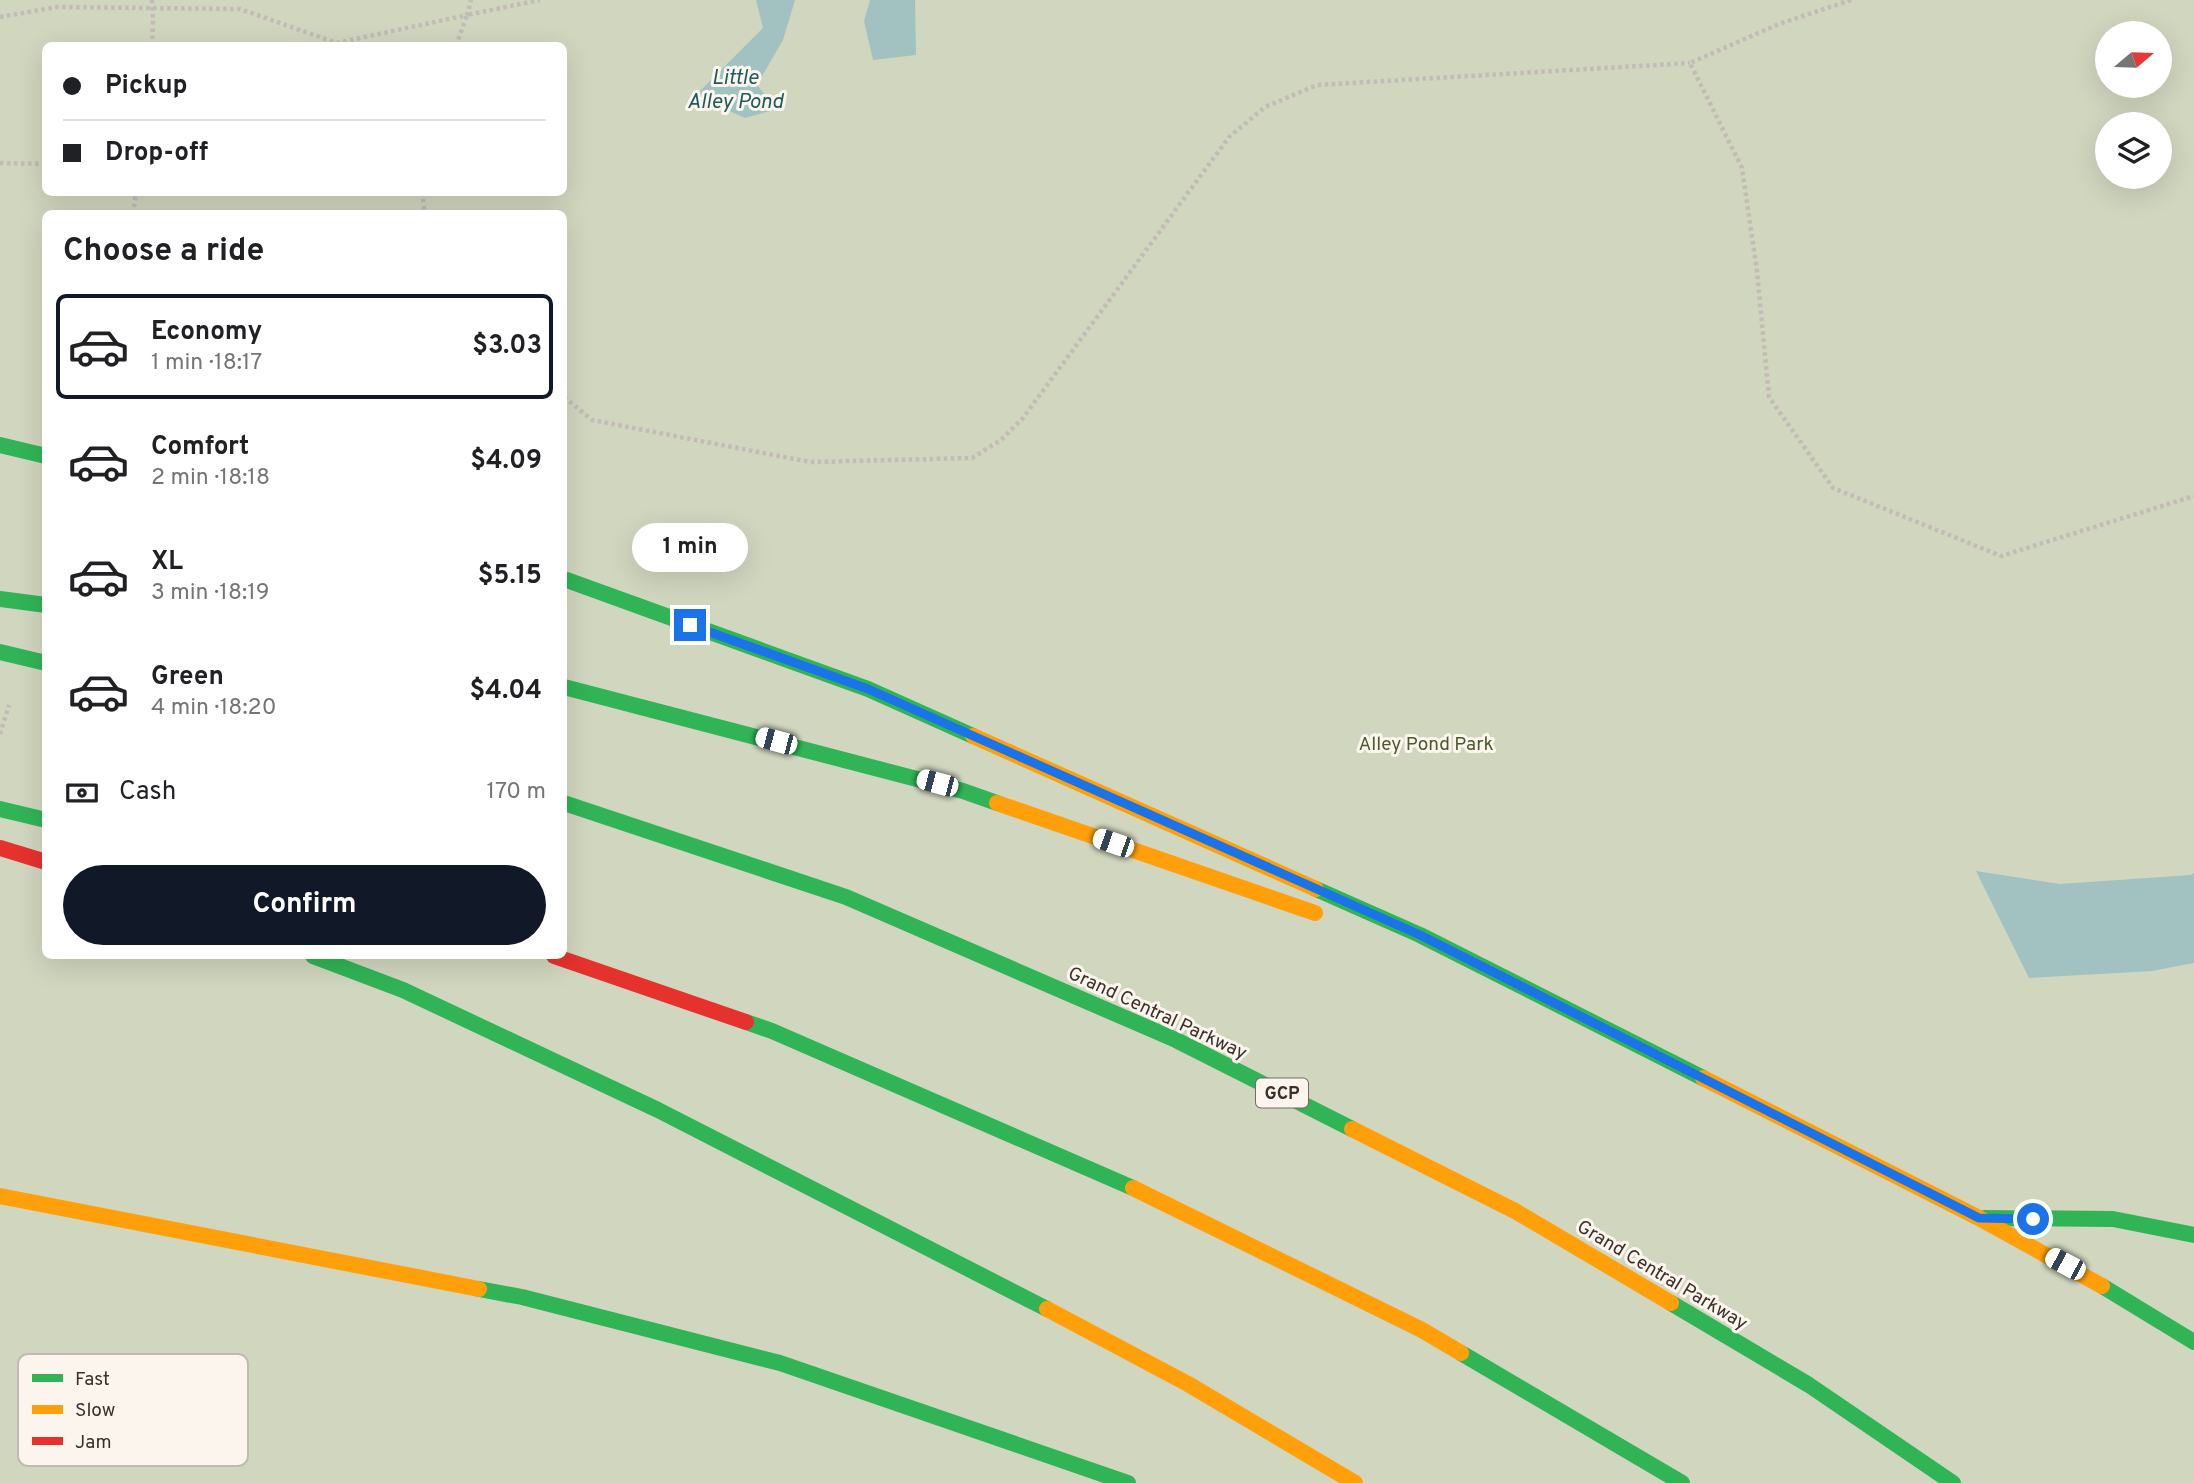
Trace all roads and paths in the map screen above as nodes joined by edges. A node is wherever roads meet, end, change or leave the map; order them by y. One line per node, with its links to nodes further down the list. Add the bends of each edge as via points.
1 (152, 0): 7 (path, bridge)
2 (471, 0): 5 (path)
3 (540, 0): 5 (path)
4 (1851, 0): 11 (path, via 1779,24)
5 (467, 15): 9 (path); 10 (path)
6 (0, 17): 8 (path, via 57,7 240,9)
7 (152, 42)
8 (334, 42)
9 (342, 42)
10 (457, 42)
11 (1690, 63): 14 (path, via 1317,85 1265,107 1229,137 1023,418 1001,440 972,458 810,462 592,420); 17 (path, via 1742,168 1769,397 1833,488 2001,556)
12 (0, 163): 13 (path)
13 (42, 164)
14 (567, 399)
15 (0, 445): 16 (highway)
16 (42, 455)
17 (2194, 496)
18 (567, 580): 33 (highway, via 868,689 1420,935)
19 (0, 599): 20 (highway, bridge)
20 (42, 604)
21 (0, 652): 22 (highway, bridge)
22 (42, 662)
23 (567, 688): 29 (highway, via 963,791)
24 (567, 804): 41 (highway, Grand Central Parkway / GCP, via 846,897 1175,1040 1515,1211 1809,1385)
25 (0, 809): 26 (highway)
26 (42, 819)
27 (0, 848): 28 (highway)
28 (42, 862)
29 (1325, 917)
30 (321, 959): 39 (highway, via 427,1001 870,1217 1188,1384)
31 (563, 959): 40 (highway, via 772,1031 1101,1172 1422,1330)
32 (1479, 983): 33 (highway)
33 (1710, 1081): 35 (highway)
34 (0, 1196): 38 (highway, via 522,1297 780,1363)
35 (1979, 1218): 36 (highway, via 2113,1219); 37 (highway)
36 (2194, 1235)
37 (2194, 1342)
38 (1128, 1483)
39 (1355, 1483)
40 (1682, 1483)
41 (1953, 1483)

